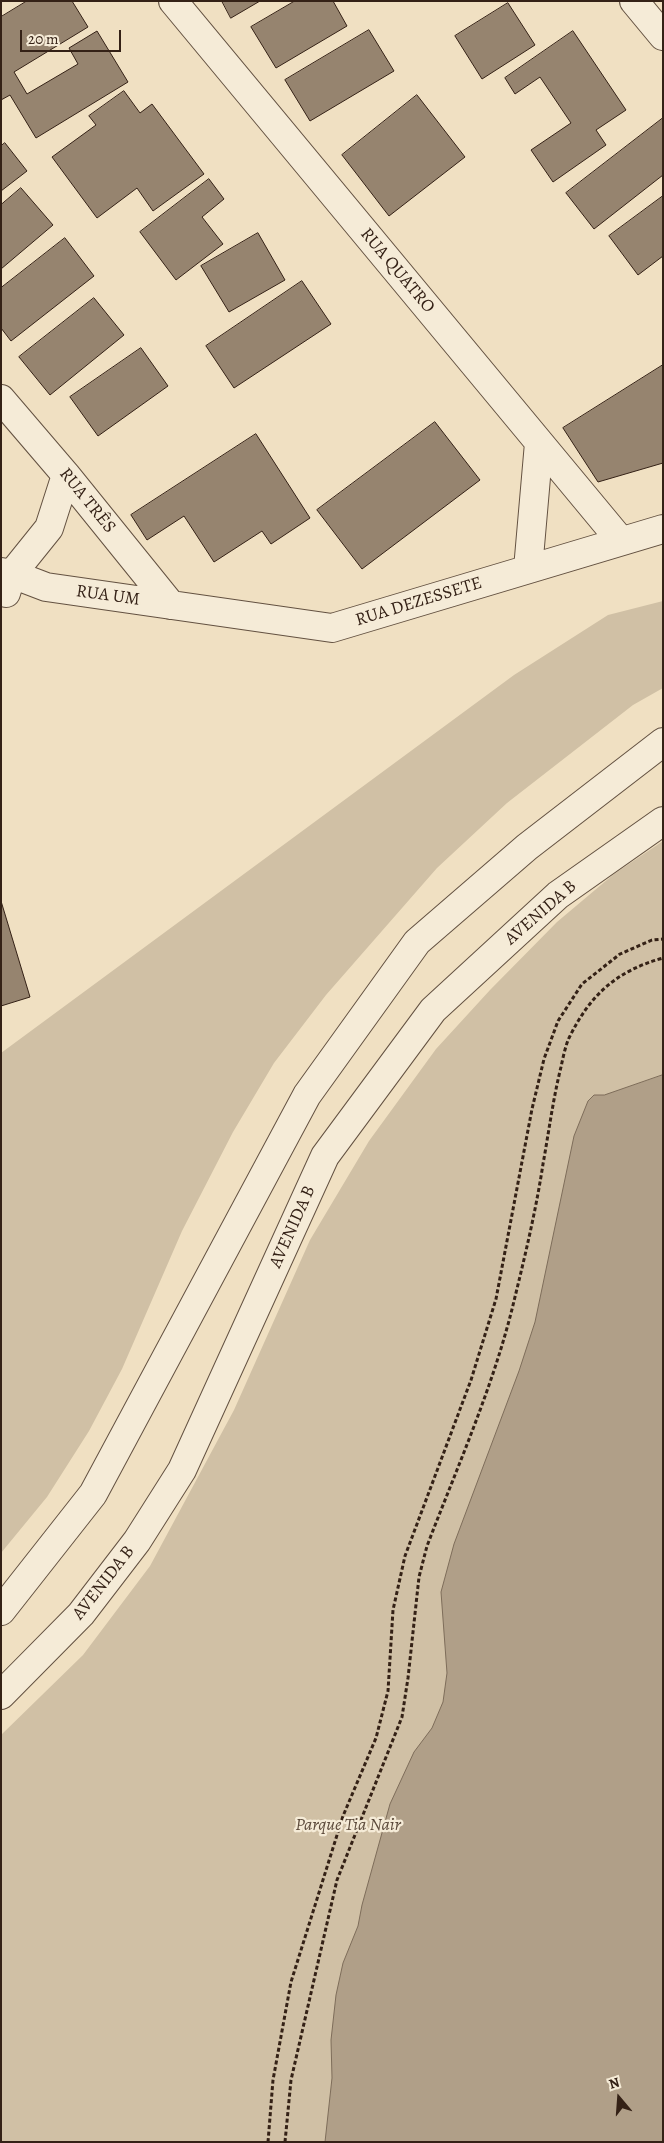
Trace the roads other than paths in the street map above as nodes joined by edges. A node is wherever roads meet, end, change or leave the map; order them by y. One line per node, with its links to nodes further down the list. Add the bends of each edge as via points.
1 (173, 1): 5 (street, RUA QUATRO)
2 (634, 1): 3 (street)
3 (663, 36)
4 (1, 399): 6 (street, RUA TRÊS)
5 (540, 443): 8 (street, RUA QUATRO); 9 (street)
6 (66, 475): 10 (street, via 48,528); 11 (street, RUA TRÊS)
7 (663, 529): 8 (street, RUA DEZESSETE)
8 (621, 541): 9 (street, RUA DEZESSETE)
9 (528, 569): 11 (street, RUA DEZESSETE, via 332,628)
10 (5, 583): 11 (street, RUA UM)
11 (171, 605)
12 (663, 742): 14 (street, via 526,847 417,942 307,1095 93,1494)
13 (663, 821): 15 (street, AVENIDA B, via 558,895 433,1010 325,1156 182,1470 137,1540 82,1614)
14 (1, 1611)
15 (1, 1695)

